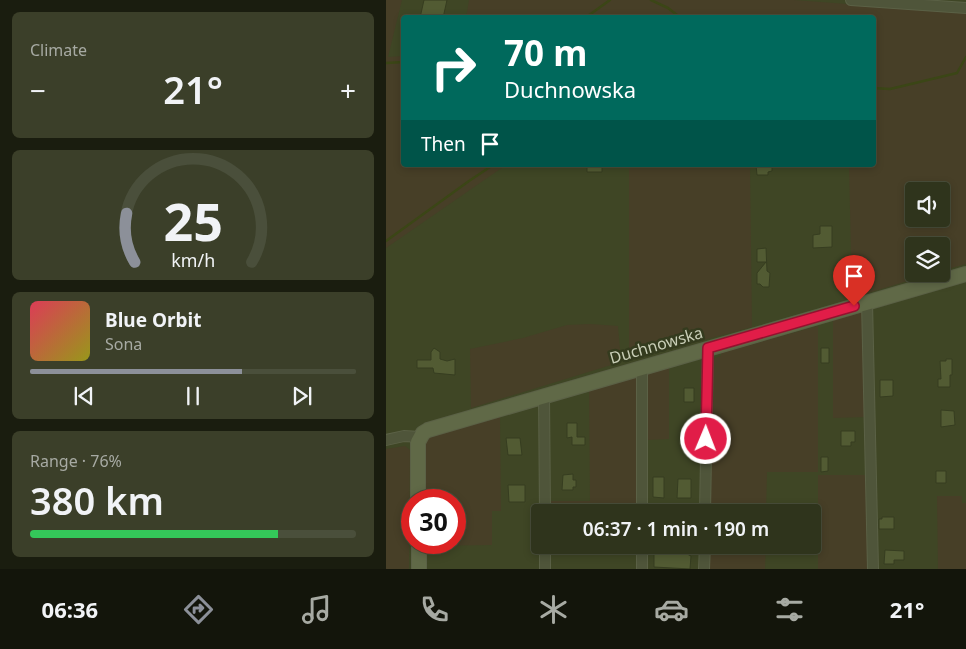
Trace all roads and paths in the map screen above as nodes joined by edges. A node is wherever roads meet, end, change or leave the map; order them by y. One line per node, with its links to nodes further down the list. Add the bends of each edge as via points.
1 (852, 0): 2 (street)
2 (966, 8)
3 (966, 274): 4 (street, Duchnowska)
4 (867, 302): 5 (street, Duchnowska); 22 (street)
5 (708, 348): 6 (street, Duchnowska); 13 (street)
6 (642, 367): 7 (street, Duchnowska); 12 (street)
7 (544, 396): 8 (street, Duchnowska, via 428,430); 11 (street)
8 (420, 437): 9 (street); 10 (street)
9 (386, 440)
10 (418, 489)
11 (545, 504)
12 (642, 504)
13 (705, 504)
14 (418, 554): 18 (street)
15 (545, 554): 19 (street)
16 (642, 554): 20 (street)
17 (705, 554): 21 (street)
18 (419, 569)
19 (545, 569)
20 (642, 569)
21 (704, 569)
22 (873, 569)

